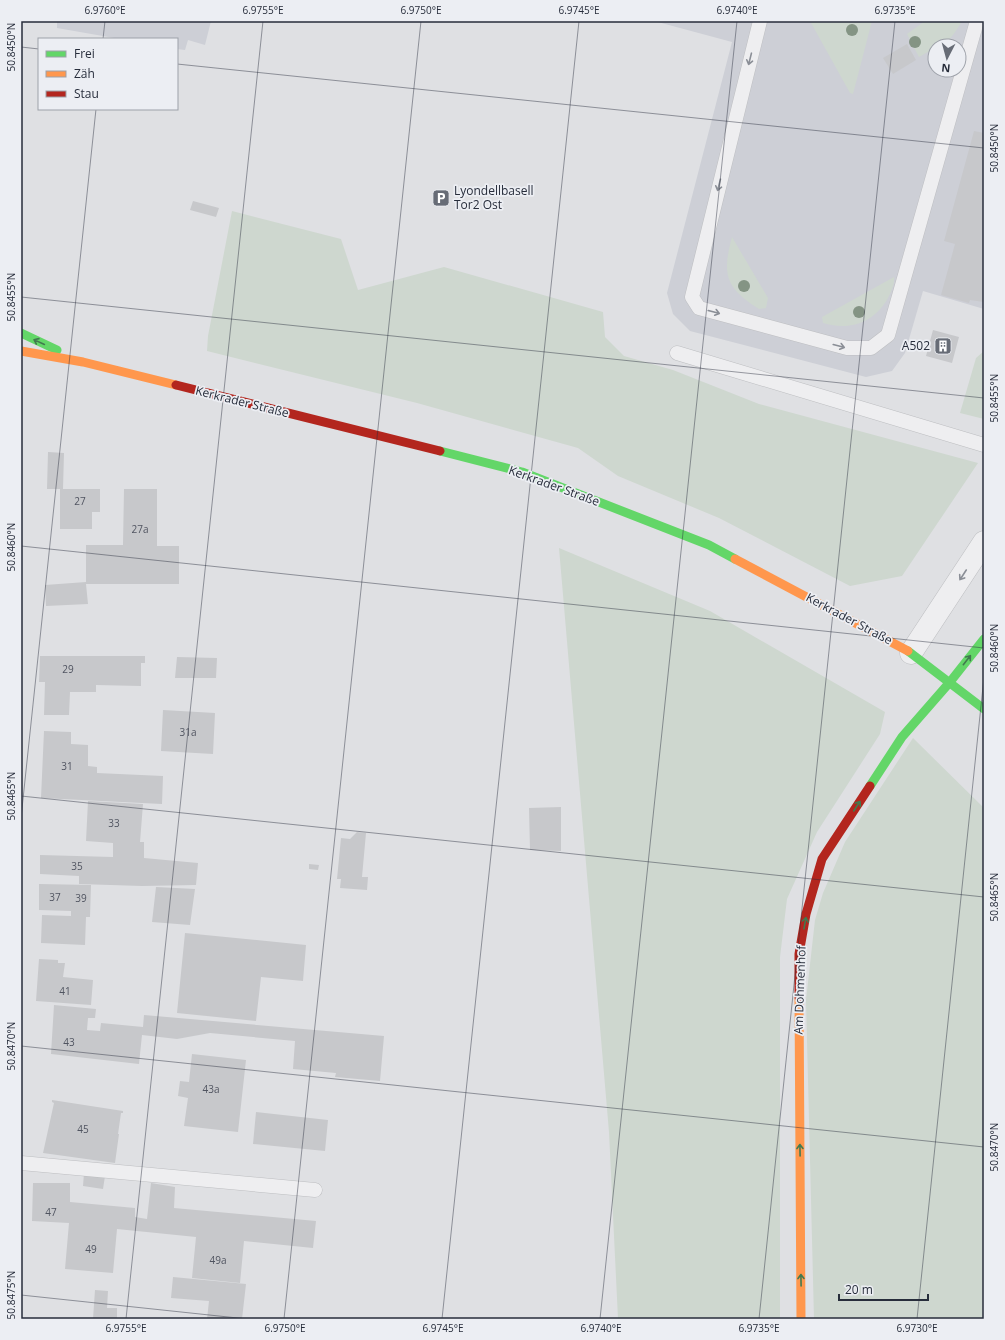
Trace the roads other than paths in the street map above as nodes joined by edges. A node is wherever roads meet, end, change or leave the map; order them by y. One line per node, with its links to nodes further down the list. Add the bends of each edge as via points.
1 (760, 21): 2 (lane, one-way to 2, via 692,297 699,308 853,348 871,348 888,335)
2 (977, 21)
3 (21, 333): 6 (main road, Kerkrader Straße, one-way to 3)
4 (21, 351): 6 (main road, Kerkrader Straße)
5 (677, 353): 7 (lane)
6 (83, 362): 10 (main road, Kerkrader Straße, via 522,472 709,545)
7 (984, 446)
8 (984, 542): 10 (street, one-way to 10)
9 (984, 639): 11 (main road, Am Dohmenhof, one-way to 9)
10 (911, 653): 11 (main road, Kerkrader Straße)
11 (950, 682): 12 (main road, Kerkrader Straße); 15 (main road, Am Dohmenhof, one-way to 11, via 798,1010 799,954 806,914 822,859 902,737)
12 (984, 710)
13 (21, 1163): 14 (lane)
14 (315, 1190)
15 (801, 1319)

